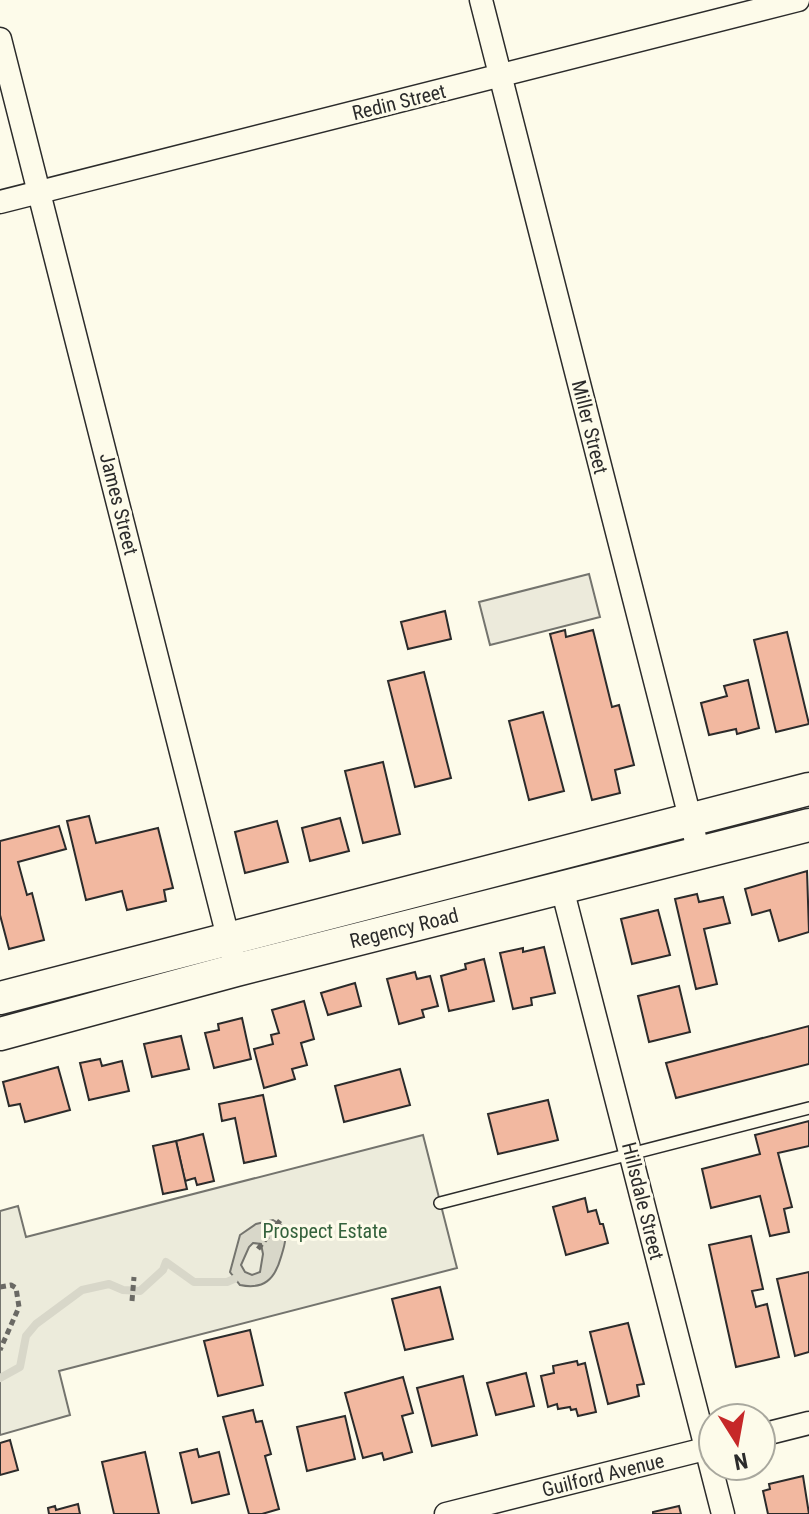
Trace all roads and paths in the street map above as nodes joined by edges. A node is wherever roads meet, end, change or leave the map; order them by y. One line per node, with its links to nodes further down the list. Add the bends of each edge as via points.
1 (481, 0): 4 (street, Miller Street)
2 (798, 0): 4 (street, Redin Street)
3 (0, 39): 5 (street, James Street)
4 (500, 76): 5 (street, Redin Street); 8 (street, Miller Street)
5 (40, 192): 6 (street, Redin Street); 12 (street, James Street)
6 (0, 202)
7 (809, 789): 8 (main road, Regency Road)
8 (690, 820): 10 (street, Miller Street); 12 (main road, Regency Road)
9 (809, 825): 10 (main road, Regency Road)
10 (699, 853): 11 (main road, Regency Road)
11 (562, 888): 12 (main road, Regency Road); 16 (street, Hillsdale Street)
12 (232, 955): 13 (main road, Regency Road); 14 (main road, Regency Road)
13 (0, 998)
14 (0, 1034)
15 (809, 1108): 16 (lane)
16 (631, 1153): 17 (lane); 24 (street, Hillsdale Street)
17 (440, 1203)
18 (282, 1218): 19 (path)
19 (258, 1249)
20 (134, 1277): 22 (path)
21 (0, 1287): 23 (path, via 11,1285 19,1298)
22 (132, 1301)
23 (0, 1350)
24 (697, 1403)
25 (809, 1423): 26 (street)
26 (777, 1431)
27 (697, 1451): 29 (street, Guilford Avenue)
28 (716, 1482): 30 (street, Hillsdale Street)
29 (446, 1514)
30 (723, 1514)

